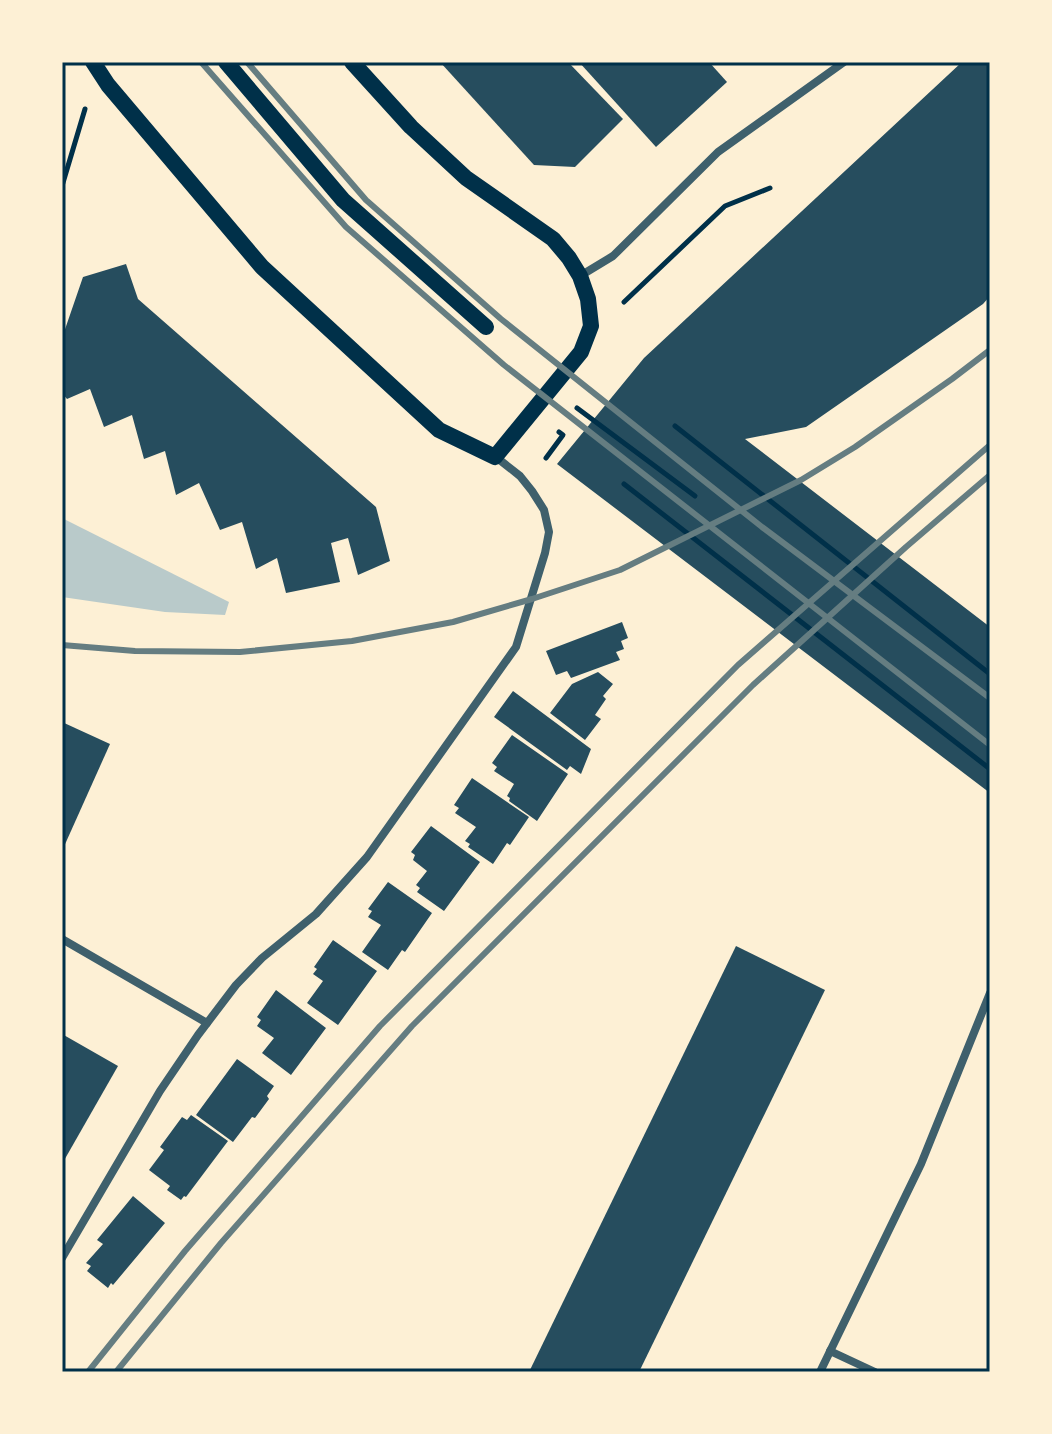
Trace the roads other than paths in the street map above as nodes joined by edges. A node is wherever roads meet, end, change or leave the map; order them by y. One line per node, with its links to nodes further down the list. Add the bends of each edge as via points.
1 (93, 62): 7 (main road, via 262,267 439,430)
2 (226, 62): 6 (main road, via 343,200)
3 (352, 62): 5 (main road, via 466,178 553,239)
4 (844, 62): 5 (street, via 718,152 613,256)
5 (580, 276): 7 (main road, via 591,326 581,352)
6 (486, 327)
7 (495, 457): 10 (street, via 532,491 549,532 516,647 367,857 316,914 262,958)
8 (62, 939): 10 (street)
9 (990, 993): 12 (street, via 921,1164)
10 (207, 1023): 11 (street, via 160,1091)
11 (62, 1258)
12 (830, 1351): 13 (street); 14 (street)
13 (820, 1372)
14 (875, 1372)

